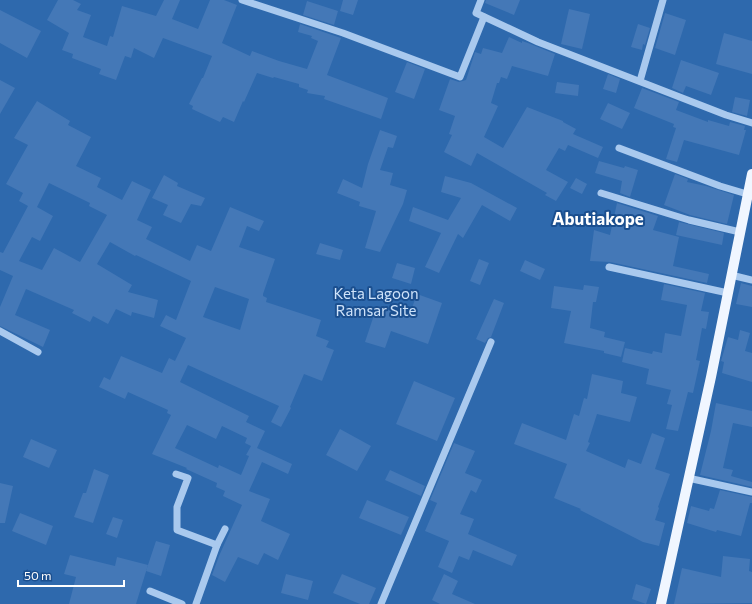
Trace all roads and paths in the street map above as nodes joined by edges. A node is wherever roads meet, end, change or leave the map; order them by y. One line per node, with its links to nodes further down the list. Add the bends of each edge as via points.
1 (242, 0): 4 (street, via 460,77)
2 (481, 0): 4 (street, via 476,13)
3 (663, 0): 5 (street)
4 (484, 17): 5 (street, via 538,42)
5 (640, 81): 6 (street)
6 (752, 122)
7 (619, 148): 9 (street, via 720,186)
8 (752, 174): 9 (main road)
9 (749, 191): 11 (main road)
10 (601, 193): 11 (street, via 689,220)
11 (740, 232): 13 (main road)
12 (609, 267): 15 (street)
13 (732, 275): 14 (street); 15 (main road)
14 (752, 280)
15 (728, 293): 20 (main road)
16 (0, 331): 18 (street)
17 (491, 342): 27 (street)
18 (38, 352)
19 (176, 474): 23 (street, via 188,478 177,507 177,530)
20 (688, 478): 21 (street); 28 (main road)
21 (752, 492)
22 (225, 529): 23 (street)
23 (217, 545): 26 (street)
24 (150, 591): 25 (street)
25 (182, 604)
26 (196, 604)
27 (381, 604)
28 (660, 604)

